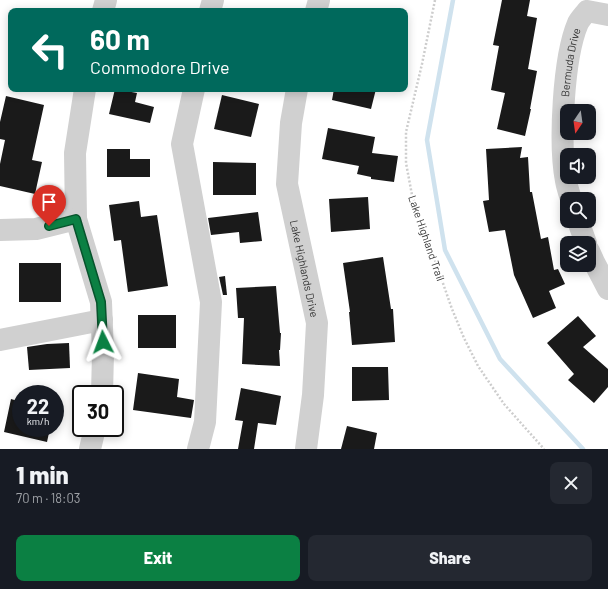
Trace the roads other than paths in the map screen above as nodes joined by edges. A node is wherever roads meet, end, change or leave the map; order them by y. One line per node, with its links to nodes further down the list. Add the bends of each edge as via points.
1 (608, 15): 5 (street, Bermuda Drive, via 587,11 578,22 570,50 563,148)
2 (85, 92): 6 (street, via 75,153)
3 (193, 92): 15 (street, via 182,144 211,302 205,422)
4 (296, 92): 16 (street, Lake Highlands Drive, via 291,123 288,184 317,323 313,395)
5 (569, 192)
6 (76, 219): 7 (street, via 36,229); 10 (street, via 101,302)
7 (0, 230)
8 (596, 266): 9 (street)
9 (608, 289)
10 (102, 320): 11 (street); 12 (street)
11 (0, 340)
12 (102, 385)
13 (93, 437): 14 (street)
14 (90, 449)
15 (198, 449)
16 (306, 449)

